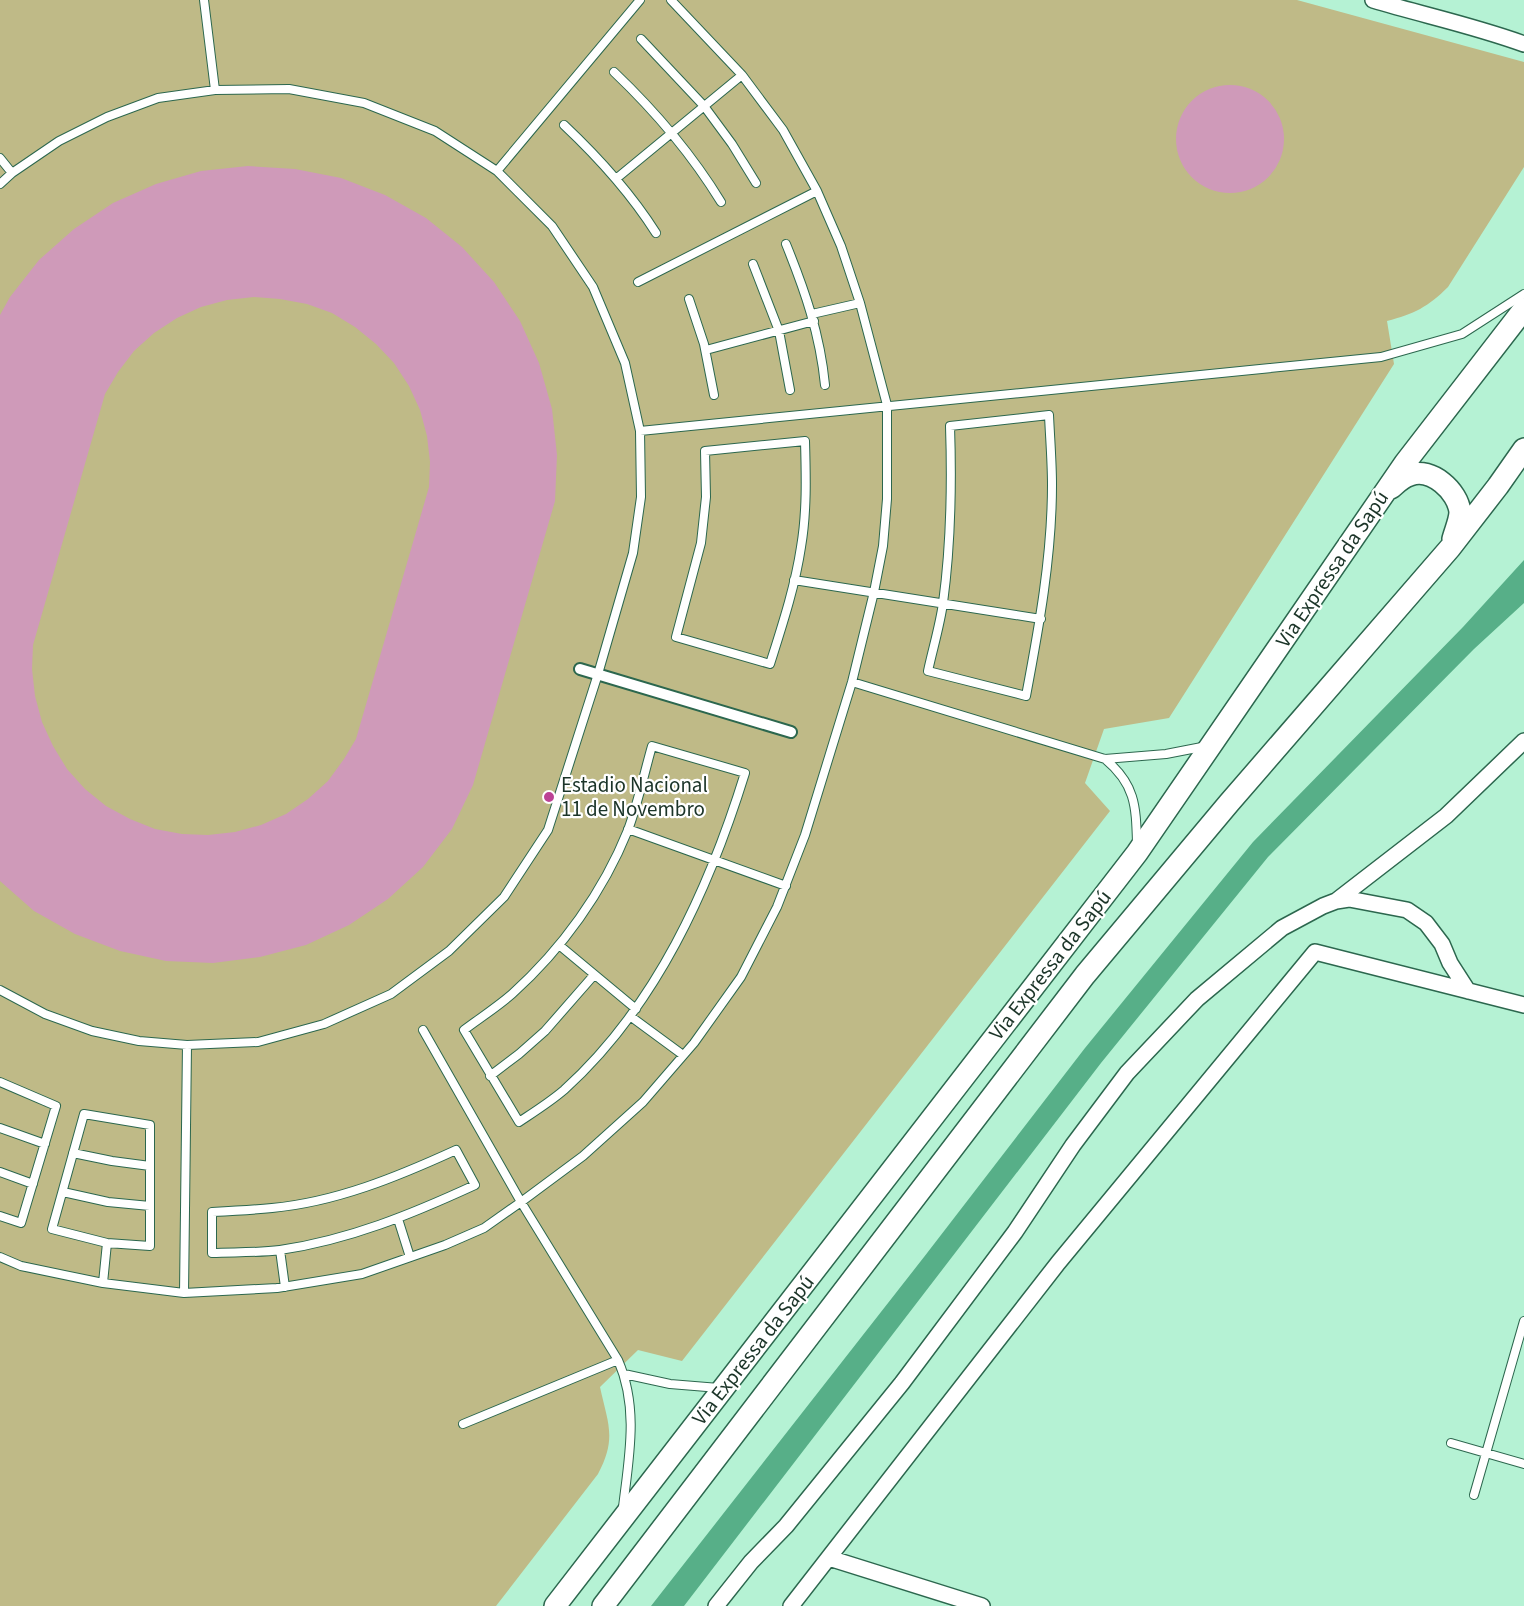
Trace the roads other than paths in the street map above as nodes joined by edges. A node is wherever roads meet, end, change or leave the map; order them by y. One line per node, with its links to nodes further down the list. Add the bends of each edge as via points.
1 (204, 0): 9 (lane)
2 (640, 0): 14 (lane)
3 (671, 0): 8 (lane)
4 (1373, 0): 6 (street)
5 (640, 39): 10 (lane)
6 (1524, 44)
7 (614, 72): 12 (lane)
8 (742, 75): 10 (lane); 19 (lane, via 783,130)
9 (215, 90): 14 (lane, via 289,89 364,103 435,131); 15 (lane, via 158,98 107,117 58,141)
10 (704, 106): 12 (lane); 17 (lane)
11 (564, 125): 16 (lane)
12 (672, 132): 16 (lane); 20 (lane)
13 (0, 159): 15 (lane)
14 (497, 171): 36 (lane, via 552,226 593,287 625,363)
15 (12, 173): 18 (lane)
16 (617, 178): 21 (lane)
17 (756, 183)
18 (0, 184)
19 (817, 191): 24 (lane); 27 (lane)
20 (721, 202)
21 (656, 233)
22 (786, 244): 29 (lane)
23 (753, 264): 30 (lane)
24 (638, 282)
25 (1524, 294): 35 (lane, via 1462,334 1381,357)
26 (689, 299): 31 (lane)
27 (860, 303): 29 (lane); 35 (lane)
28 (1524, 309): 38 (main road, Via Expressa da Sapú)
29 (813, 318): 30 (lane); 32 (lane)
30 (779, 331): 31 (lane); 33 (lane)
31 (706, 350): 34 (lane)
32 (825, 385)
33 (790, 390)
34 (714, 395)
35 (887, 405): 36 (lane); 41 (lane, via 887,499)
36 (640, 431): 45 (lane, via 641,498 633,553)
37 (1524, 449): 39 (main road, Via Expressa da Sapú)
38 (1377, 501): 39 (main road, via 1412,474 1423,473 1436,479 1449,488 1460,513); 49 (main road, Via Expressa da Sapú)
39 (1450, 548): 97 (main road, Via Expressa da Sapú, via 1085,975)
40 (795, 580): 40 (lane, via 805,510 806,441 705,451 701,543 676,637 770,664); 41 (lane)
41 (874, 592): 42 (lane); 46 (lane)
42 (943, 604): 43 (lane); 43 (lane, via 928,671 1026,696); 43 (lane, via 952,486 950,426 1049,415 1052,485)
43 (1041, 619)
44 (580, 669): 45 (street)
45 (598, 674): 47 (street); 63 (lane, via 548,830 504,897 449,951 391,994 324,1024 258,1042)
46 (852, 682): 50 (lane); 54 (lane)
47 (791, 732)
48 (1524, 741): 55 (street, via 1446,816)
49 (1213, 744): 50 (lane, via 1166,754); 52 (main road, Via Expressa da Sapú)
50 (1105, 759): 52 (lane, via 1118,770 1134,798)
51 (628, 829): 53 (lane); 53 (lane, via 652,746 745,773); 56 (lane, via 610,869)
52 (1137, 853): 88 (main road, Via Expressa da Sapú)
53 (715, 860): 54 (lane); 61 (lane, via 687,923)
54 (786, 886): 64 (lane, via 741,978)
55 (1336, 901): 59 (street, via 1349,899 1407,910 1418,916 1442,944); 98 (street, via 1282,928 1197,999 1127,1073 902,1383)
56 (559, 945): 57 (lane); 65 (lane, via 511,995 464,1030)
57 (594, 975): 61 (lane); 65 (lane, via 545,1031)
58 (0, 990): 63 (lane, via 45,1014 92,1031 139,1041)
59 (1468, 991): 60 (street); 95 (street, via 1315,952 1058,1263)
60 (1524, 1005)
61 (633, 1013): 64 (lane); 65 (lane, via 600,1054 562,1091 519,1122)
62 (423, 1030): 74 (lane)
63 (187, 1045): 84 (lane)
64 (683, 1055): 74 (lane, via 643,1102 583,1156)
65 (490, 1076)
66 (0, 1082): 68 (lane, via 56,1106)
67 (0, 1128): 68 (lane)
68 (45, 1144): 72 (lane)
69 (73, 1153): 70 (lane); 70 (lane, via 84,1113 150,1125); 73 (lane)
70 (150, 1166): 75 (lane)
71 (0, 1172): 72 (lane)
72 (33, 1184): 76 (lane, via 21,1223)
73 (63, 1192): 75 (lane); 78 (lane, via 52,1229)
74 (521, 1202): 81 (lane, via 484,1228); 86 (lane)
75 (150, 1206): 78 (lane, via 150,1246)
76 (0, 1216)
77 (398, 1219): 79 (lane); 79 (lane, via 475,1185 456,1150 400,1176 335,1196 273,1208 212,1212 212,1253); 81 (lane)
78 (107, 1244): 82 (lane)
79 (280, 1250): 83 (lane)
80 (0, 1257): 82 (lane, via 21,1266)
81 (410, 1257): 83 (lane, via 362,1274)
82 (103, 1283): 84 (lane)
83 (285, 1287): 84 (lane)
84 (184, 1293)
85 (1524, 1321): 91 (lane)
86 (618, 1360): 87 (lane); 89 (lane)
87 (624, 1374): 88 (lane, via 670,1384); 94 (lane, via 632,1431)
88 (723, 1388): 94 (main road, Via Expressa da Sapú)
89 (464, 1424)
90 (1451, 1443): 91 (lane)
91 (1486, 1454): 92 (lane); 93 (lane)
92 (1524, 1464)
93 (1474, 1495)
94 (622, 1521): 96 (main road, Via Expressa da Sapú)
95 (829, 1558): 99 (street); 100 (street)
96 (555, 1606)
97 (603, 1606)
98 (716, 1606)
99 (791, 1606)
100 (982, 1606)

